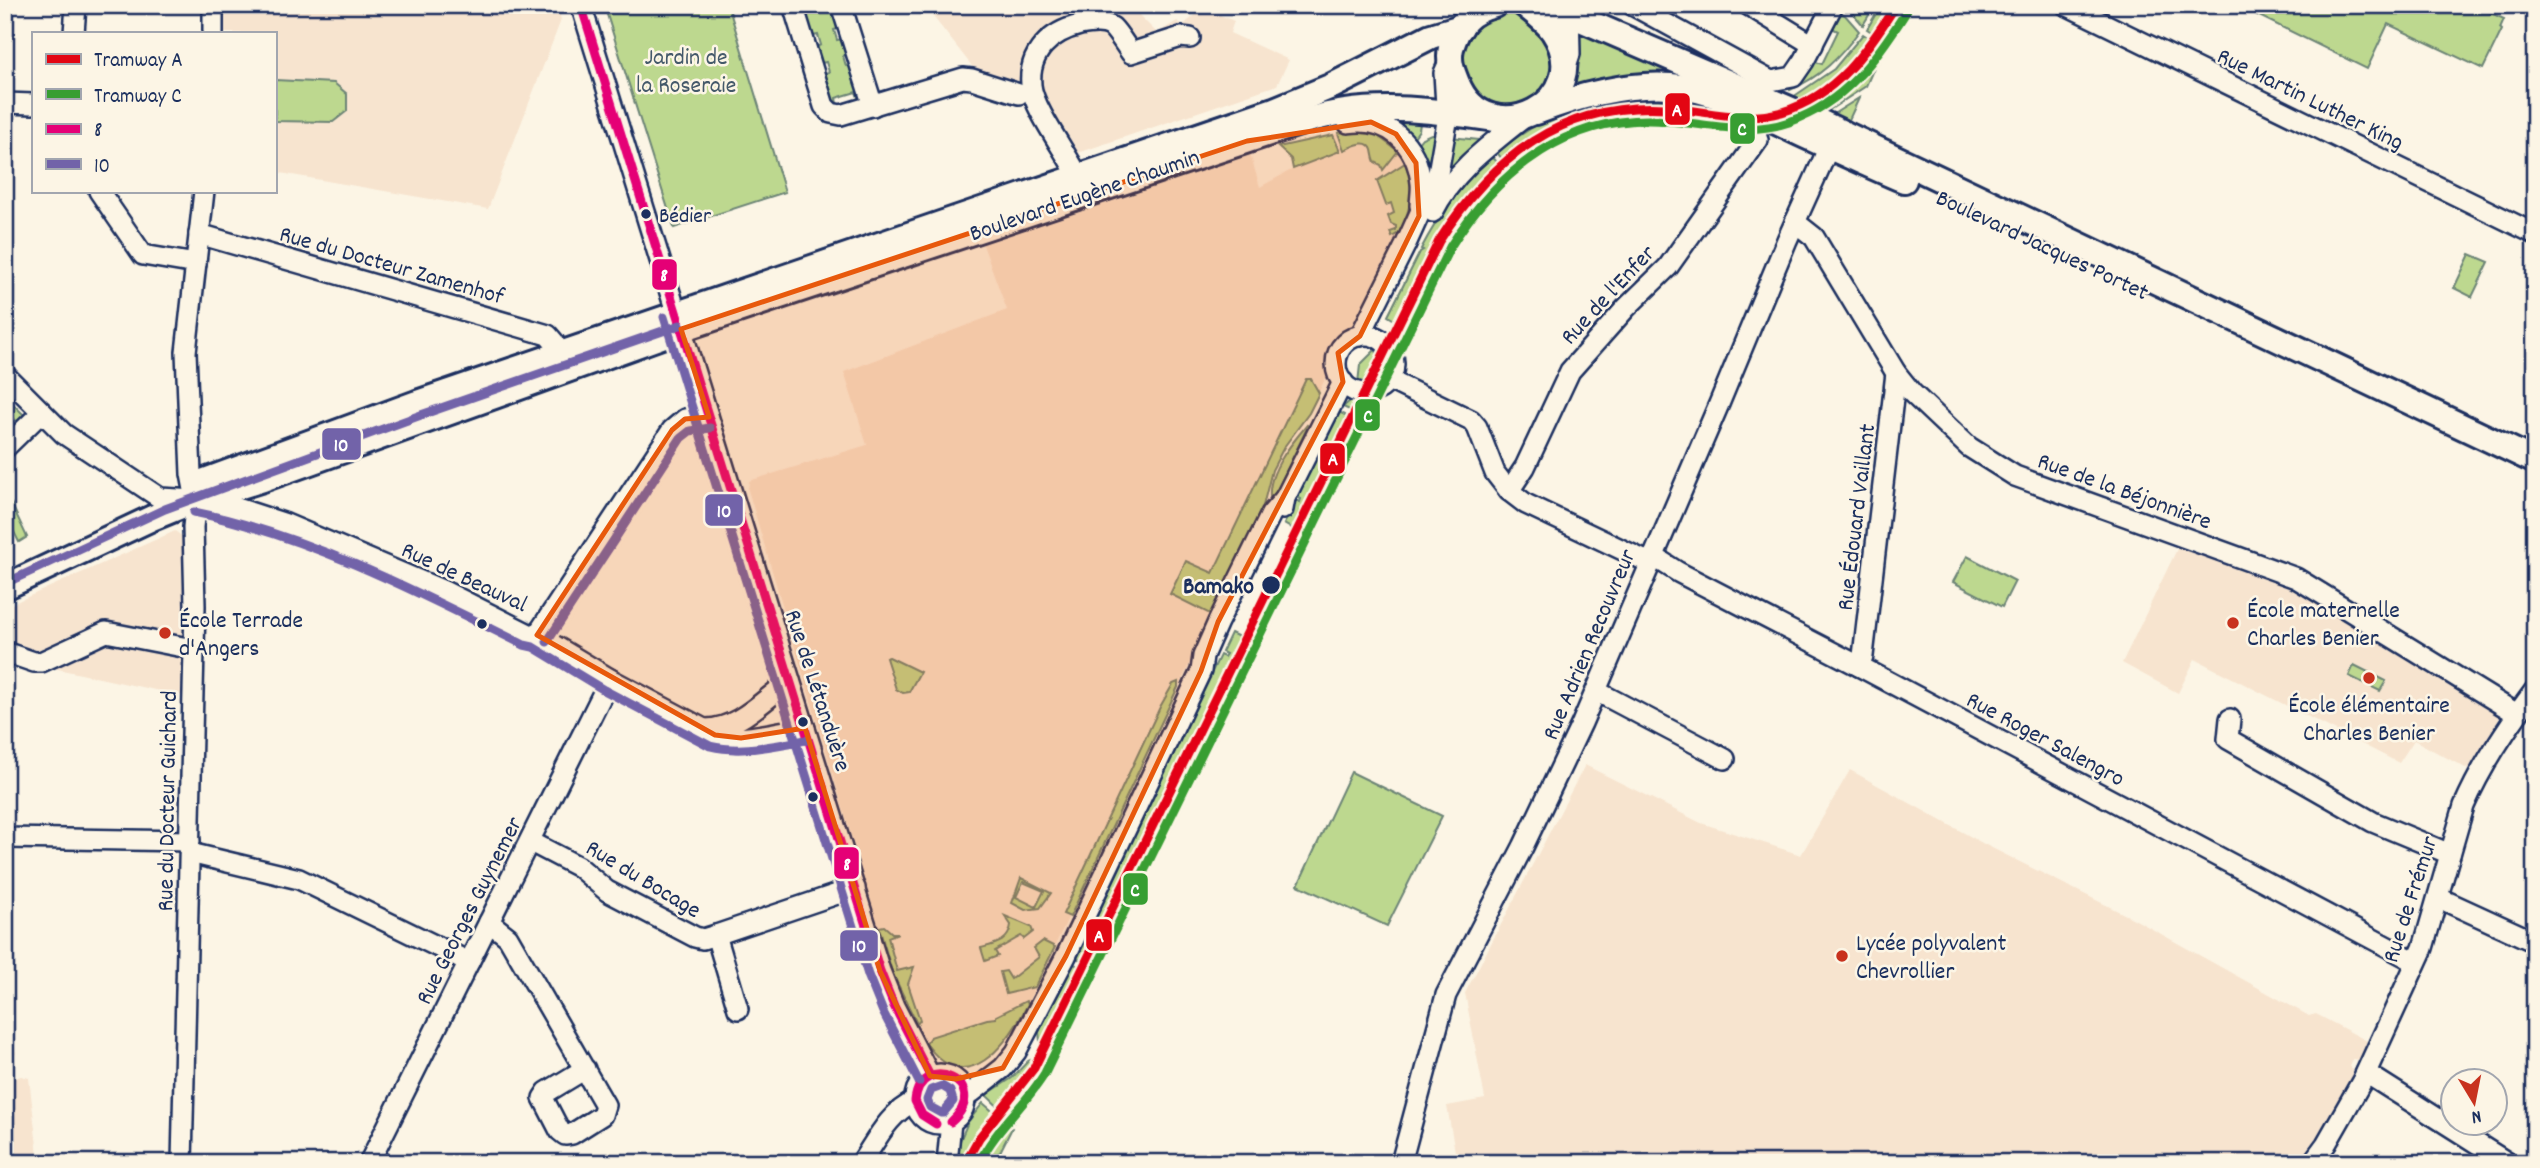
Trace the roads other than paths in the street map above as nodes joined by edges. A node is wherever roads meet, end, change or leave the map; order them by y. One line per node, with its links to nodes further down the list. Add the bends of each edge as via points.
1 (76, 5): 14 (street)
2 (213, 5): 15 (street)
3 (581, 5): 38 (street, Rue de Létanduère)
4 (793, 5): 23 (street, via 827,110 841,115)
5 (841, 5): 23 (street)
6 (1525, 5): 19 (main road, via 1553,31)
7 (1539, 5): 12 (main road)
8 (1632, 5): 17 (street, via 1772,81 1793,77)
9 (1748, 5): 17 (street)
10 (1833, 5): 17 (street)
11 (2066, 5): 36 (street, Rue Martin Luther King)
12 (1569, 10): 19 (street); 48 (main road, Boulevard Jacques Portet, via 1824,124)
13 (1477, 12): 18 (main road, via 1454,39); 30 (main road, Boulevard Eugène Chaumin, via 1332,86)
14 (75, 32)
15 (213, 32)
16 (1190, 38): 30 (street, via 1131,53 1112,27 1094,23 1068,28 1046,41 1032,67 1032,91)
17 (1812, 45)
18 (1449, 62): 24 (street, via 1444,73); 26 (main road, via 1466,97)
19 (1566, 66): 25 (main road, via 1557,91)
20 (1019, 94): 23 (street, via 963,78)
21 (5, 103): 22 (street)
22 (32, 104)
23 (873, 106)
24 (1447, 112): 26 (main road, Boulevard Eugène Chaumin); 28 (main road, Boulevard Eugène Chaumin, via 1347,111); 33 (street, via 1438,173)
25 (1531, 114): 26 (main road, Boulevard Eugène Chaumin); 29 (main road, Boulevard Jacques Portet, via 1600,92 1671,86 1718,97); 39 (street, via 1464,167 1442,193 1382,317)
26 (1496, 118)
27 (1758, 140): 50 (street, Rue de l'Enfer, via 1668,267 1570,371)
28 (1247, 141): 33 (street, via 1358,121 1383,124 1409,148 1416,163 1421,184); 38 (main road, Boulevard Eugène Chaumin)
29 (1829, 147): 34 (street, Rue Adrien Recouvreur); 49 (main road, Boulevard Jacques Portet, via 2317,369)
30 (1078, 176): 38 (main road, Boulevard Eugène Chaumin)
31 (100, 192): 37 (street, via 143,255)
32 (204, 192): 35 (street, Rue du Docteur Guichard)
33 (1419, 216): 39 (street)
34 (1795, 222): 41 (street, Rue de la Béjonnière, via 1814,237); 53 (street, Rue Adrien Recouvreur)
35 (199, 234): 37 (street, Rue du Docteur Guichard); 40 (street, Rue du Docteur Zamenhof, via 548,335)
36 (2535, 234)
37 (196, 264): 51 (street, Rue du Docteur Guichard, via 186,352)
38 (679, 321): 40 (main road); 46 (street, Rue de Létanduère); 51 (main road, via 263,480)
39 (1367, 336): 43 (street, via 1388,346 1392,353); 44 (street, via 1347,341 1338,353 1337,369)
40 (559, 355): 51 (main road, via 417,403)
41 (1896, 373): 59 (street, Rue Édouard Vaillant, via 1863,656); 64 (street, Rue de la Béjonnière, via 1969,447 2001,470 2296,578)
42 (5, 375): 45 (street)
43 (1389, 380): 44 (street, via 1378,390 1364,393); 50 (street, via 1471,420 1495,473)
44 (1343, 382): 81 (street, via 1218,622 1201,671 1066,956)
45 (42, 412): 47 (street); 52 (street, via 64,434)
46 (708, 416): 56 (street, via 685,419 672,430); 61 (street, Rue de Létanduère)
47 (5, 448)
48 (2535, 461)
49 (2535, 477)
50 (1509, 491): 53 (street, Rue Roger Salengro, via 1526,504)
51 (195, 493): 52 (main road); 55 (main road); 56 (street, Rue de Beauval, via 286,524); 57 (street, Rue du Docteur Guichard)
52 (160, 498): 54 (main road)
53 (1651, 559): 59 (street, Rue Roger Salengro); 63 (street, Rue Adrien Recouvreur)
54 (5, 570)
55 (5, 587)
56 (537, 635): 60 (street, Rue de Beauval)
57 (193, 649): 58 (street, via 106,632 41,662); 71 (street, Rue du Docteur Guichard)
58 (5, 652)
59 (1858, 666): 79 (street, Rue Roger Salengro)
60 (610, 679): 66 (street, Rue de Beauval); 70 (street, Rue Georges Guynemer)
61 (790, 681): 66 (street, via 733,723 717,729); 67 (street, Rue de Létanduère)
62 (2535, 690): 64 (street, Rue de Frémur)
63 (1595, 691): 68 (street); 94 (street, Rue Adrien Recouvreur, via 1523,847 1446,995)
64 (2517, 714): 72 (street, Rue de Frémur, via 2470,790)
65 (2230, 719): 72 (street, via 2228,739 2373,822)
66 (699, 728): 67 (street, Rue de Beauval, via 727,739)
67 (806, 728): 73 (street, Rue de Létanduère)
68 (1725, 759)
69 (5, 838): 71 (street)
70 (531, 842): 75 (street, Rue Georges Guynemer); 76 (street, Rue du Bocage, via 579,867 607,891 695,937)
71 (190, 847): 78 (street, via 299,879); 89 (street, Rue du Docteur Guichard)
72 (2450, 854): 74 (street, Rue de Frémur)
73 (855, 888): 76 (street, Rue du Bocage); 84 (street, Rue de Létanduère, via 880,971)
74 (2439, 898): 77 (street); 79 (street, Rue de Frémur)
75 (489, 922): 78 (street, Rue Georges Guynemer); 82 (street, via 508,937)
76 (716, 935): 80 (street)
77 (2535, 942)
78 (469, 962): 90 (street, Rue Georges Guynemer)
79 (2416, 962): 83 (street, Rue de Frémur)
80 (738, 1009)
81 (1003, 1068): 85 (street); 86 (street)
82 (585, 1069)
83 (2366, 1073): 95 (street, Rue de Frémur); 96 (street)
84 (930, 1076): 85 (street, via 944,1074); 87 (street, via 918,1088)
85 (956, 1079): 86 (street)
86 (965, 1097): 88 (street, via 962,1111)
87 (915, 1101): 88 (street, via 922,1116); 91 (street, via 892,1116)
88 (943, 1123): 92 (street); 93 (street)
89 (182, 1163)
90 (369, 1163)
91 (861, 1163)
92 (938, 1163)
93 (947, 1163)
94 (1401, 1163)
95 (2312, 1163)
96 (2508, 1163)

